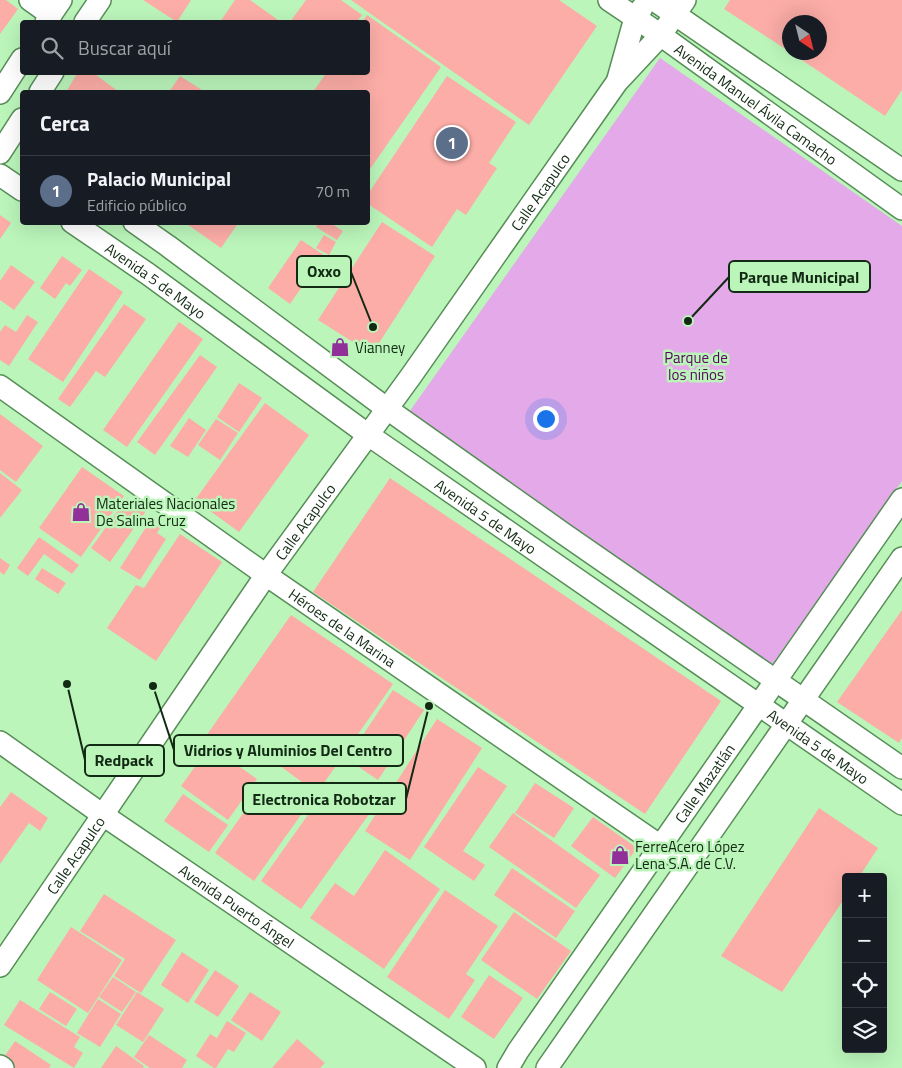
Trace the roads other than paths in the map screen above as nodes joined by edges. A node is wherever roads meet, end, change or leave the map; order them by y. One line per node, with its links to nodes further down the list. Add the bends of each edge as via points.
1 (30, 0): 7 (street)
2 (100, 0): 9 (street)
3 (609, 0): 8 (street, Avenida Manuel Ávila Camacho)
4 (648, 0): 8 (street, Calle Acapulco)
5 (654, 0): 6 (street, Avenida Manuel Ávila Camacho)
6 (680, 7): 10 (street, Calle Acapulco); 18 (street, Avenida Manuel Ávila Camacho)
7 (53, 12)
8 (635, 18): 10 (street, Avenida Manuel Ávila Camacho); 13 (street, Calle Acapulco)
9 (86, 20)
10 (660, 36): 13 (street, Calle Acapulco); 21 (street, Avenida Manuel Ávila Camacho)
11 (20, 62): 15 (street)
12 (51, 75): 14 (street)
13 (617, 82): 27 (street, Calle Acapulco)
14 (41, 90)
15 (0, 93)
16 (20, 122): 17 (street)
17 (8, 142)
18 (902, 170)
19 (0, 175): 20 (street)
20 (20, 189)
21 (902, 209)
22 (76, 225): 25 (street, Avenida 5 de Mayo)
23 (138, 225): 24 (street, Avenida 5 de Mayo)
24 (168, 246): 25 (street); 27 (street, Avenida 5 de Mayo)
25 (148, 274): 28 (street, Avenida 5 de Mayo)
26 (0, 386): 31 (street, Héroes de la Marina)
27 (386, 408): 28 (street, Calle Acapulco); 32 (street, Avenida 5 de Mayo)
28 (368, 434): 31 (street, Calle Acapulco); 34 (street, Avenida 5 de Mayo)
29 (902, 499): 32 (street, Calle Mazatlán)
30 (902, 558): 33 (street)
31 (266, 575): 39 (street, Calle Acapulco); 40 (street, Héroes de la Marina)
32 (776, 681): 33 (street, Avenida 5 de Mayo); 34 (street, Calle Mazatlán)
33 (804, 700): 35 (street); 37 (street, Avenida 5 de Mayo)
34 (758, 705): 35 (street, Avenida 5 de Mayo); 40 (street, Calle Mazatlán)
35 (786, 724): 38 (street, Avenida 5 de Mayo); 41 (street)
36 (0, 742): 39 (street, Avenida Puerto Ángel)
37 (902, 768)
38 (902, 804)
39 (103, 815): 42 (street, Calle Acapulco); 43 (street, Avenida Puerto Ángel)
40 (661, 846): 41 (street, Héroes de la Marina); 44 (street, Calle Mazatlán)
41 (688, 865): 45 (street)
42 (0, 966)
43 (475, 1068)
44 (508, 1068)
45 (547, 1068)

